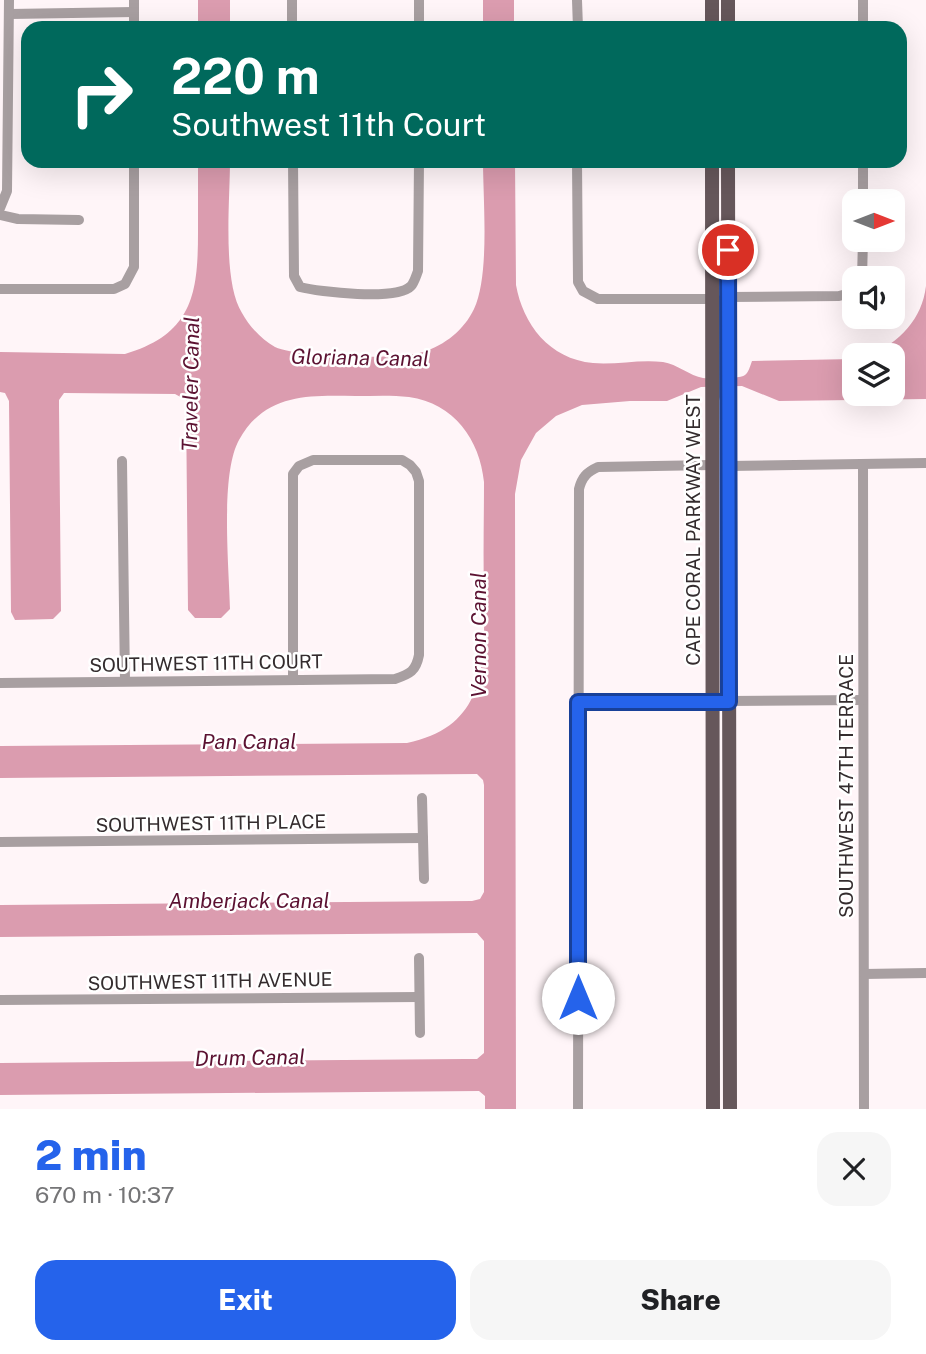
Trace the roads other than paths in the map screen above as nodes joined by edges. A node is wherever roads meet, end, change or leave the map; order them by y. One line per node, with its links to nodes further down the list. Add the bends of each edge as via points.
1 (9, 0): 9 (street)
2 (292, 0): 10 (street)
3 (419, 0): 11 (street)
4 (578, 0): 12 (street)
5 (712, 0): 13 (main road)
6 (728, 0): 14 (main road)
7 (863, 0): 15 (street)
8 (134, 6): 9 (street)
9 (10, 14): 16 (street)
10 (292, 21)
11 (419, 21)
12 (578, 21)
13 (712, 21)
14 (728, 21)
15 (863, 21)
16 (5, 42): 17 (street)
17 (4, 108): 28 (street, via 7,191)
18 (134, 168): 31 (street, via 134,267 125,284 114,289)
19 (293, 168): 20 (street, via 294,276 300,287 320,292 388,293 411,286 418,271)
20 (419, 168)
21 (578, 168): 34 (street, via 578,282 583,291 598,299)
22 (712, 168): 34 (main road, CAPE CORAL PARKWAY WEST)
23 (720, 168): 26 (main road, via 722,178)
24 (728, 168): 26 (main road, CAPE CORAL PARKWAY WEST)
25 (863, 168): 27 (street)
26 (728, 180): 33 (main road, CAPE CORAL PARKWAY WEST)
27 (863, 189)
28 (0, 208)
29 (0, 215): 30 (street)
30 (79, 220)
31 (0, 289)
32 (842, 295): 33 (street)
33 (728, 297): 35 (main road, CAPE CORAL PARKWAY WEST)
34 (712, 299): 35 (street, via 722,314 721,392); 39 (main road, CAPE CORAL PARKWAY WEST)
35 (728, 407): 40 (main road, CAPE CORAL PARKWAY WEST)
36 (122, 461): 42 (street)
37 (926, 463): 38 (street)
38 (863, 464): 40 (street); 44 (street, SOUTHWEST 47TH TERRACE)
39 (712, 465): 45 (street, via 598,467 582,479); 46 (main road, CAPE CORAL PARKWAY WEST)
40 (729, 466): 47 (main road, CAPE CORAL PARKWAY WEST)
41 (293, 680): 41 (street, SOUTHWEST 11TH COURT, via 293,474 313,460 401,460 410,465 419,481 417,665 411,674 395,679); 42 (street, SOUTHWEST 11TH COURT)
42 (125, 681): 43 (street, SOUTHWEST 11TH COURT)
43 (0, 683)
44 (863, 700): 47 (street); 54 (street, SOUTHWEST 47TH TERRACE)
45 (578, 702): 46 (street); 59 (street)
46 (713, 702): 47 (street); 57 (main road, CAPE CORAL PARKWAY WEST)
47 (729, 702): 62 (main road, CAPE CORAL PARKWAY WEST)
48 (422, 798): 49 (street)
49 (423, 838): 50 (street, SOUTHWEST 11TH PLACE); 51 (street)
50 (0, 842)
51 (424, 878)
52 (419, 958): 55 (street)
53 (926, 973): 54 (street)
54 (864, 974): 63 (street, SOUTHWEST 47TH TERRACE)
55 (419, 998): 56 (street, SOUTHWEST 11TH AVENUE); 58 (street)
56 (0, 1000)
57 (713, 1024): 60 (main road, CAPE CORAL PARKWAY WEST); 61 (main road, via 722,1052)
58 (420, 1033)
59 (578, 1109)
60 (713, 1109)
61 (722, 1109)
62 (730, 1109)
63 (864, 1109)

